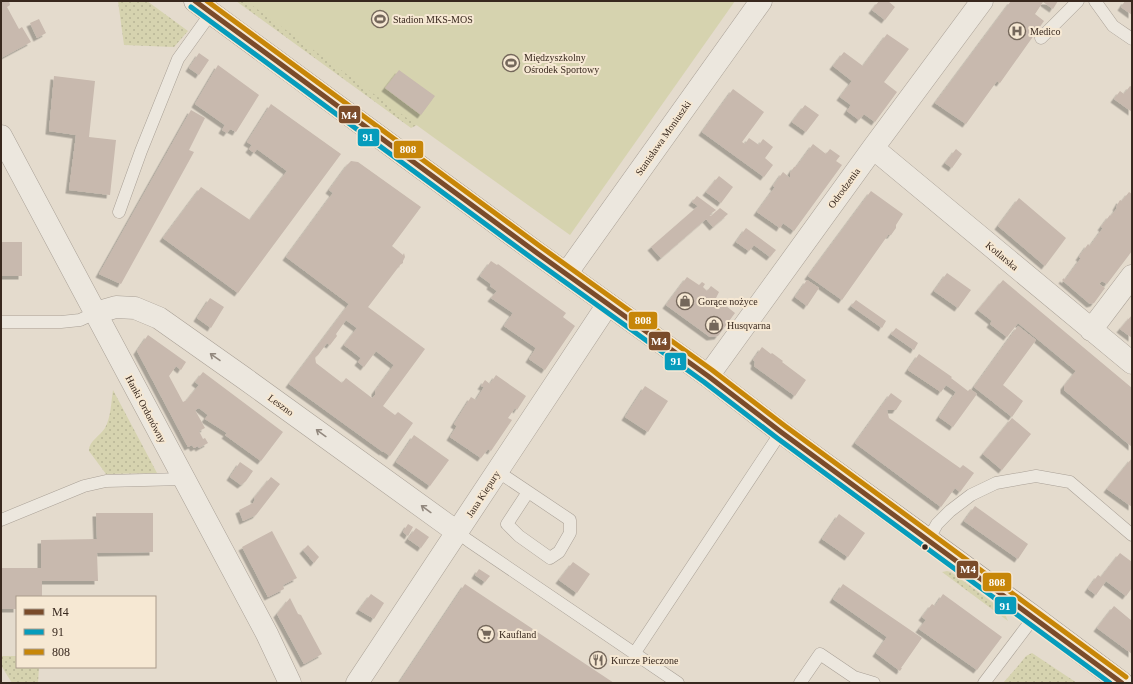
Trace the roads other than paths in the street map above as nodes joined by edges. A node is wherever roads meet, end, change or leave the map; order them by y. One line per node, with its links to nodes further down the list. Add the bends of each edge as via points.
1 (761, 1): 11 (street, Stanisława Moniuszki)
2 (982, 1): 9 (street, Odrodzenia)
3 (1078, 1): 6 (lane)
4 (1095, 1): 7 (lane, via 1114,26)
5 (203, 7): 10 (lane, via 178,59); 11 (street)
6 (1041, 38)
7 (1132, 39)
8 (1, 136): 14 (street, Hanki Ordonówny)
9 (873, 148): 16 (street, Kotlarska); 18 (street, Odrodzenia)
10 (120, 212)
11 (566, 274): 13 (street)
12 (1132, 276): 16 (street)
13 (608, 304): 18 (street); 20 (street, Jana Kiepury)
14 (95, 313): 15 (lane, via 80,320 61,322); 21 (street, Hanki Ordonówny); 24 (street, Leszno, one-way to 14, via 159,318 135,308 116,307)
15 (1, 322)
16 (1091, 330): 17 (street, Kotlarska)
17 (1132, 363)
18 (708, 376): 19 (street)
19 (781, 432): 26 (street); 28 (lane)
20 (497, 471): 22 (lane); 24 (street, Jana Kiepury)
21 (183, 479): 23 (lane, via 106,481 84,486); 29 (street, Hanki Ordonówny, via 267,634)
22 (528, 492): 22 (lane, via 570,520 570,533 559,552 550,558 507,524)
23 (1, 520)
24 (457, 532): 28 (lane); 30 (street, Jana Kiepury)
25 (1132, 535): 26 (lane, via 1070,482 1036,476 996,483 971,495 937,524)
26 (928, 540): 27 (street)
27 (1034, 617): 34 (lane); 35 (street)
28 (634, 654): 31 (lane)
29 (287, 682)
30 (357, 683)
31 (678, 683)
32 (800, 683): 33 (lane, via 820,654 854,677)
33 (874, 683)
34 (984, 683)
35 (1122, 683)

